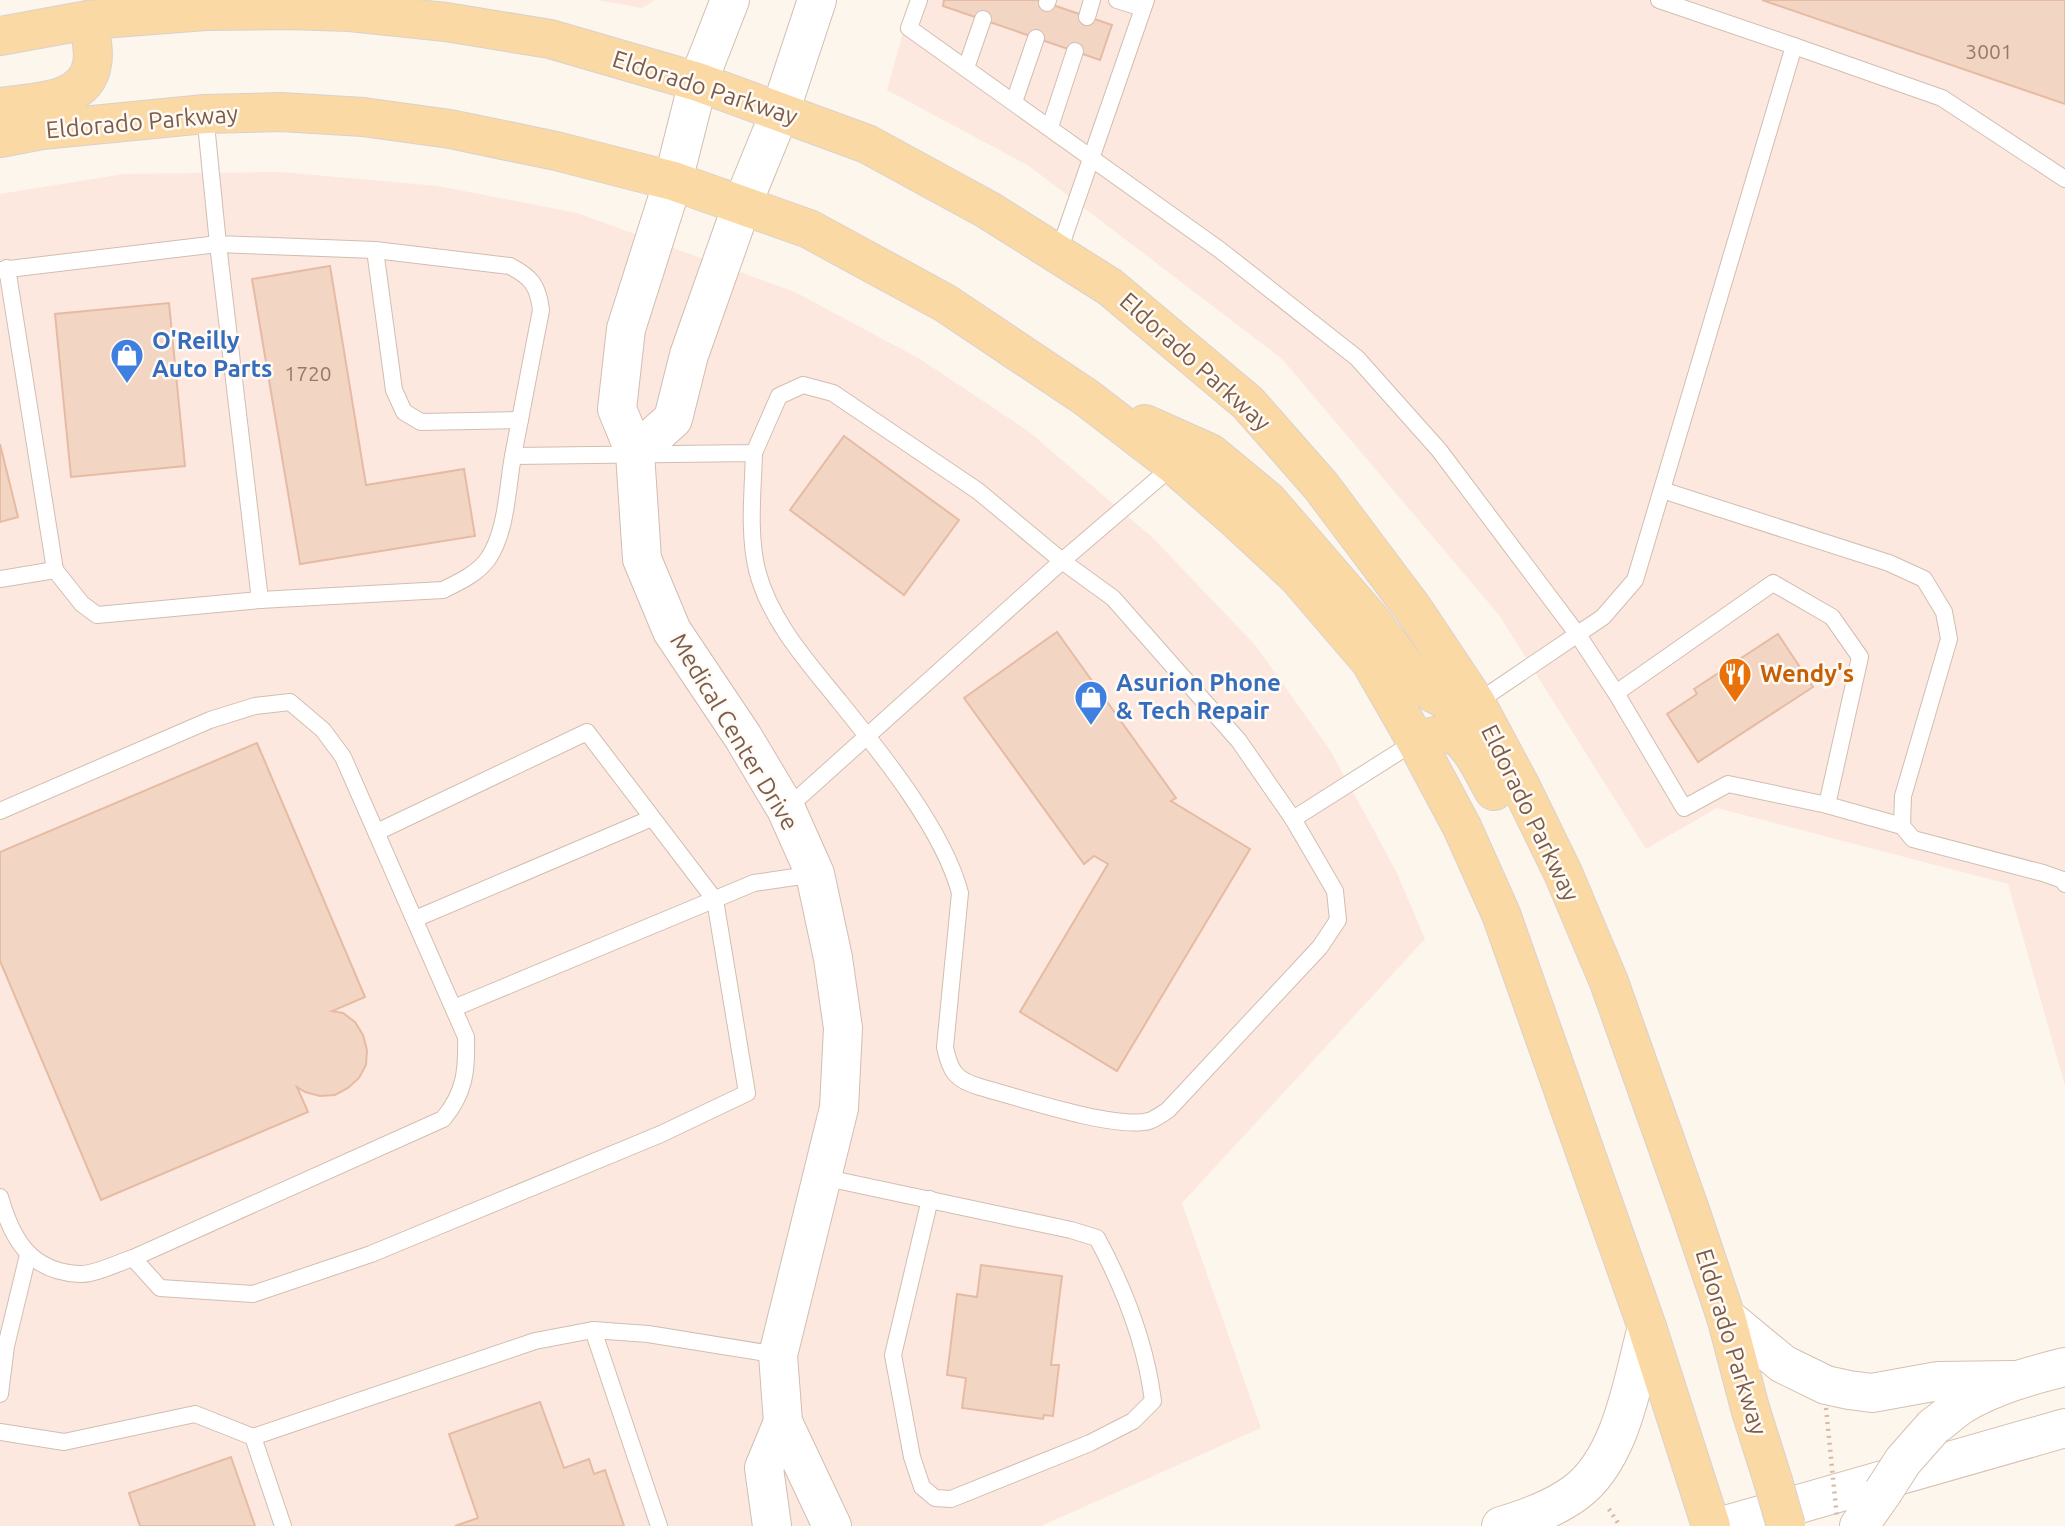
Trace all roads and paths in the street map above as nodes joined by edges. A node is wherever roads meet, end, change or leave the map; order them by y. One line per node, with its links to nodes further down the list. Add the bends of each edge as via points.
1 (730, 0): 17 (street, Medical Center Drive)
2 (817, 0): 20 (street)
3 (919, 0): 16 (lane, via 909,28)
4 (1092, 0): 10 (lane)
5 (1117, 0): 7 (lane)
6 (1659, 0): 14 (lane)
7 (1144, 4): 24 (lane)
8 (351, 6): 9 (main road, Eldorado Parkway); 17 (main road, Eldorado Parkway, via 550,39)
9 (86, 10): 12 (main road, Eldorado Parkway); 19 (main road, via 93,63 86,80 74,92 58,98)
10 (1087, 17)
11 (983, 19): 16 (lane)
12 (0, 36)
13 (1036, 38): 18 (lane)
14 (1794, 47): 25 (lane, via 1942,98); 38 (lane)
15 (1075, 51): 22 (lane)
16 (967, 68): 18 (lane)
17 (698, 82): 20 (main road, Eldorado Parkway); 26 (street, Medical Center Drive)
18 (1014, 102): 22 (lane)
19 (0, 107)
20 (780, 112): 27 (street); 30 (main road, Eldorado Parkway, via 867,144)
21 (205, 114): 23 (main road, Eldorado Parkway); 26 (main road, Eldorado Parkway, via 363,117 450,129); 28 (lane)
22 (1050, 127): 24 (lane)
23 (0, 138)
24 (1092, 156): 30 (lane); 43 (lane, via 1357,358 1439,450)
25 (2065, 179)
26 (673, 181): 27 (main road, Eldorado Parkway); 34 (street, Medical Center Drive, via 625,329 617,409)
27 (742, 205): 32 (main road, Eldorado Parkway, via 809,229 945,303); 34 (street, via 689,355 673,419)
28 (218, 244): 29 (lane); 31 (lane); 42 (lane)
29 (375, 250): 33 (lane, via 394,390 404,412 421,422); 33 (lane, via 510,266 529,276 541,310)
30 (1058, 254): 45 (main road, Eldorado Parkway, via 1110,287 1248,402 1321,486 1414,610)
31 (4, 269): 40 (lane)
32 (1087, 397): 37 (main road, Eldorado Parkway); 45 (main road, via 1210,453 1268,501 1370,619 1415,679 1449,701)
33 (520, 420): 36 (lane)
34 (635, 453): 35 (lane); 36 (lane); 49 (street, Medical Center Drive, via 642,559 672,631)
35 (754, 453): 39 (lane, via 779,396 803,385 833,393 978,491); 46 (lane, via 752,538 768,604)
36 (513, 456): 42 (lane, via 500,535 487,559 467,579 443,590)
37 (1174, 465): 39 (lane); 47 (main road, Eldorado Parkway, via 1297,576 1370,661)
38 (1662, 491): 43 (lane, via 1635,580 1603,617); 53 (lane, via 1889,563 1924,579 1944,612 1949,639 1903,796)
39 (1062, 561): 46 (lane); 52 (lane, via 1113,598 1239,741)
40 (55, 570): 41 (lane); 42 (lane, via 97,615)
41 (0, 579)
42 (260, 600)
43 (1578, 635): 44 (lane); 45 (lane)
44 (1616, 693): 48 (lane, via 1684,808 1728,784); 48 (lane, via 1773,583 1832,617 1860,657)
45 (1476, 704): 59 (main road, Eldorado Parkway, via 1563,873)
46 (867, 736): 49 (lane); 52 (lane, via 924,817 955,874 960,893 945,1047 949,1066 963,1082 1100,1119 1150,1121 1168,1110 1320,947 1338,920 1335,891)
47 (1416, 741): 52 (lane); 59 (main road, via 1450,732 1468,747 1527,857 1558,930); 67 (main road, Eldorado Parkway, via 1462,827 1500,914)
48 (1827, 805): 53 (lane)
49 (786, 809): 55 (street, Medical Center Drive)
50 (0, 811): 54 (lane, via 210,720 255,706 290,702 323,730 343,757)
51 (652, 818): 54 (lane, via 587,732); 57 (lane); 58 (lane)
52 (1293, 819)
53 (1902, 826): 56 (lane, via 1913,839)
54 (377, 832): 58 (lane)
55 (815, 874): 57 (lane, via 754,883); 61 (street, Medical Center Drive, via 844,1028 839,1108)
56 (2064, 881)
57 (715, 900): 60 (lane); 65 (lane, via 747,1093 661,1134 371,1254 253,1294 159,1288)
58 (415, 919): 60 (lane)
59 (1609, 982): 66 (main road, Eldorado Parkway)
60 (454, 1008): 65 (lane, via 466,1037 467,1066 456,1103 443,1119)
61 (822, 1177): 63 (lane); 69 (street, Medical Center Drive)
62 (0, 1197): 64 (lane, via 8,1226)
63 (930, 1199): 63 (lane, via 1097,1238 1125,1297 1150,1375 1153,1401 1133,1422 951,1499 936,1498 922,1487 893,1355)
64 (28, 1255): 65 (lane, via 50,1268 82,1275); 72 (lane, via 6,1346)
65 (133, 1258)
66 (1726, 1317): 71 (street, via 1783,1364 1826,1385 1872,1393 1938,1381); 86 (main road, Eldorado Parkway, bridge)
67 (1647, 1327): 79 (main road, Eldorado Parkway); 85 (street, via 1622,1422 1602,1463 1576,1492 1548,1509)
68 (593, 1330): 69 (lane); 77 (lane, via 535,1342); 82 (lane)
69 (778, 1355): 74 (street, Medical Center Drive)
70 (2065, 1367): 71 (street)
71 (2013, 1380): 78 (street, bridge, via 1960,1406 1933,1427 1903,1461)
72 (0, 1394)
73 (1826, 1408): 80 (path, bridge)
74 (783, 1422): 83 (street, Medical Center Drive, via 764,1468); 84 (street, Medical Center Drive)
75 (2065, 1428): 79 (street)
76 (0, 1432): 77 (lane, via 64,1442 195,1414)
77 (253, 1437): 81 (lane)
78 (1880, 1509): 80 (street)
79 (1714, 1520)
80 (1848, 1522)
81 (283, 1526)
82 (659, 1526)
83 (772, 1526)
84 (832, 1526)
85 (1501, 1526)
86 (1786, 1526)

